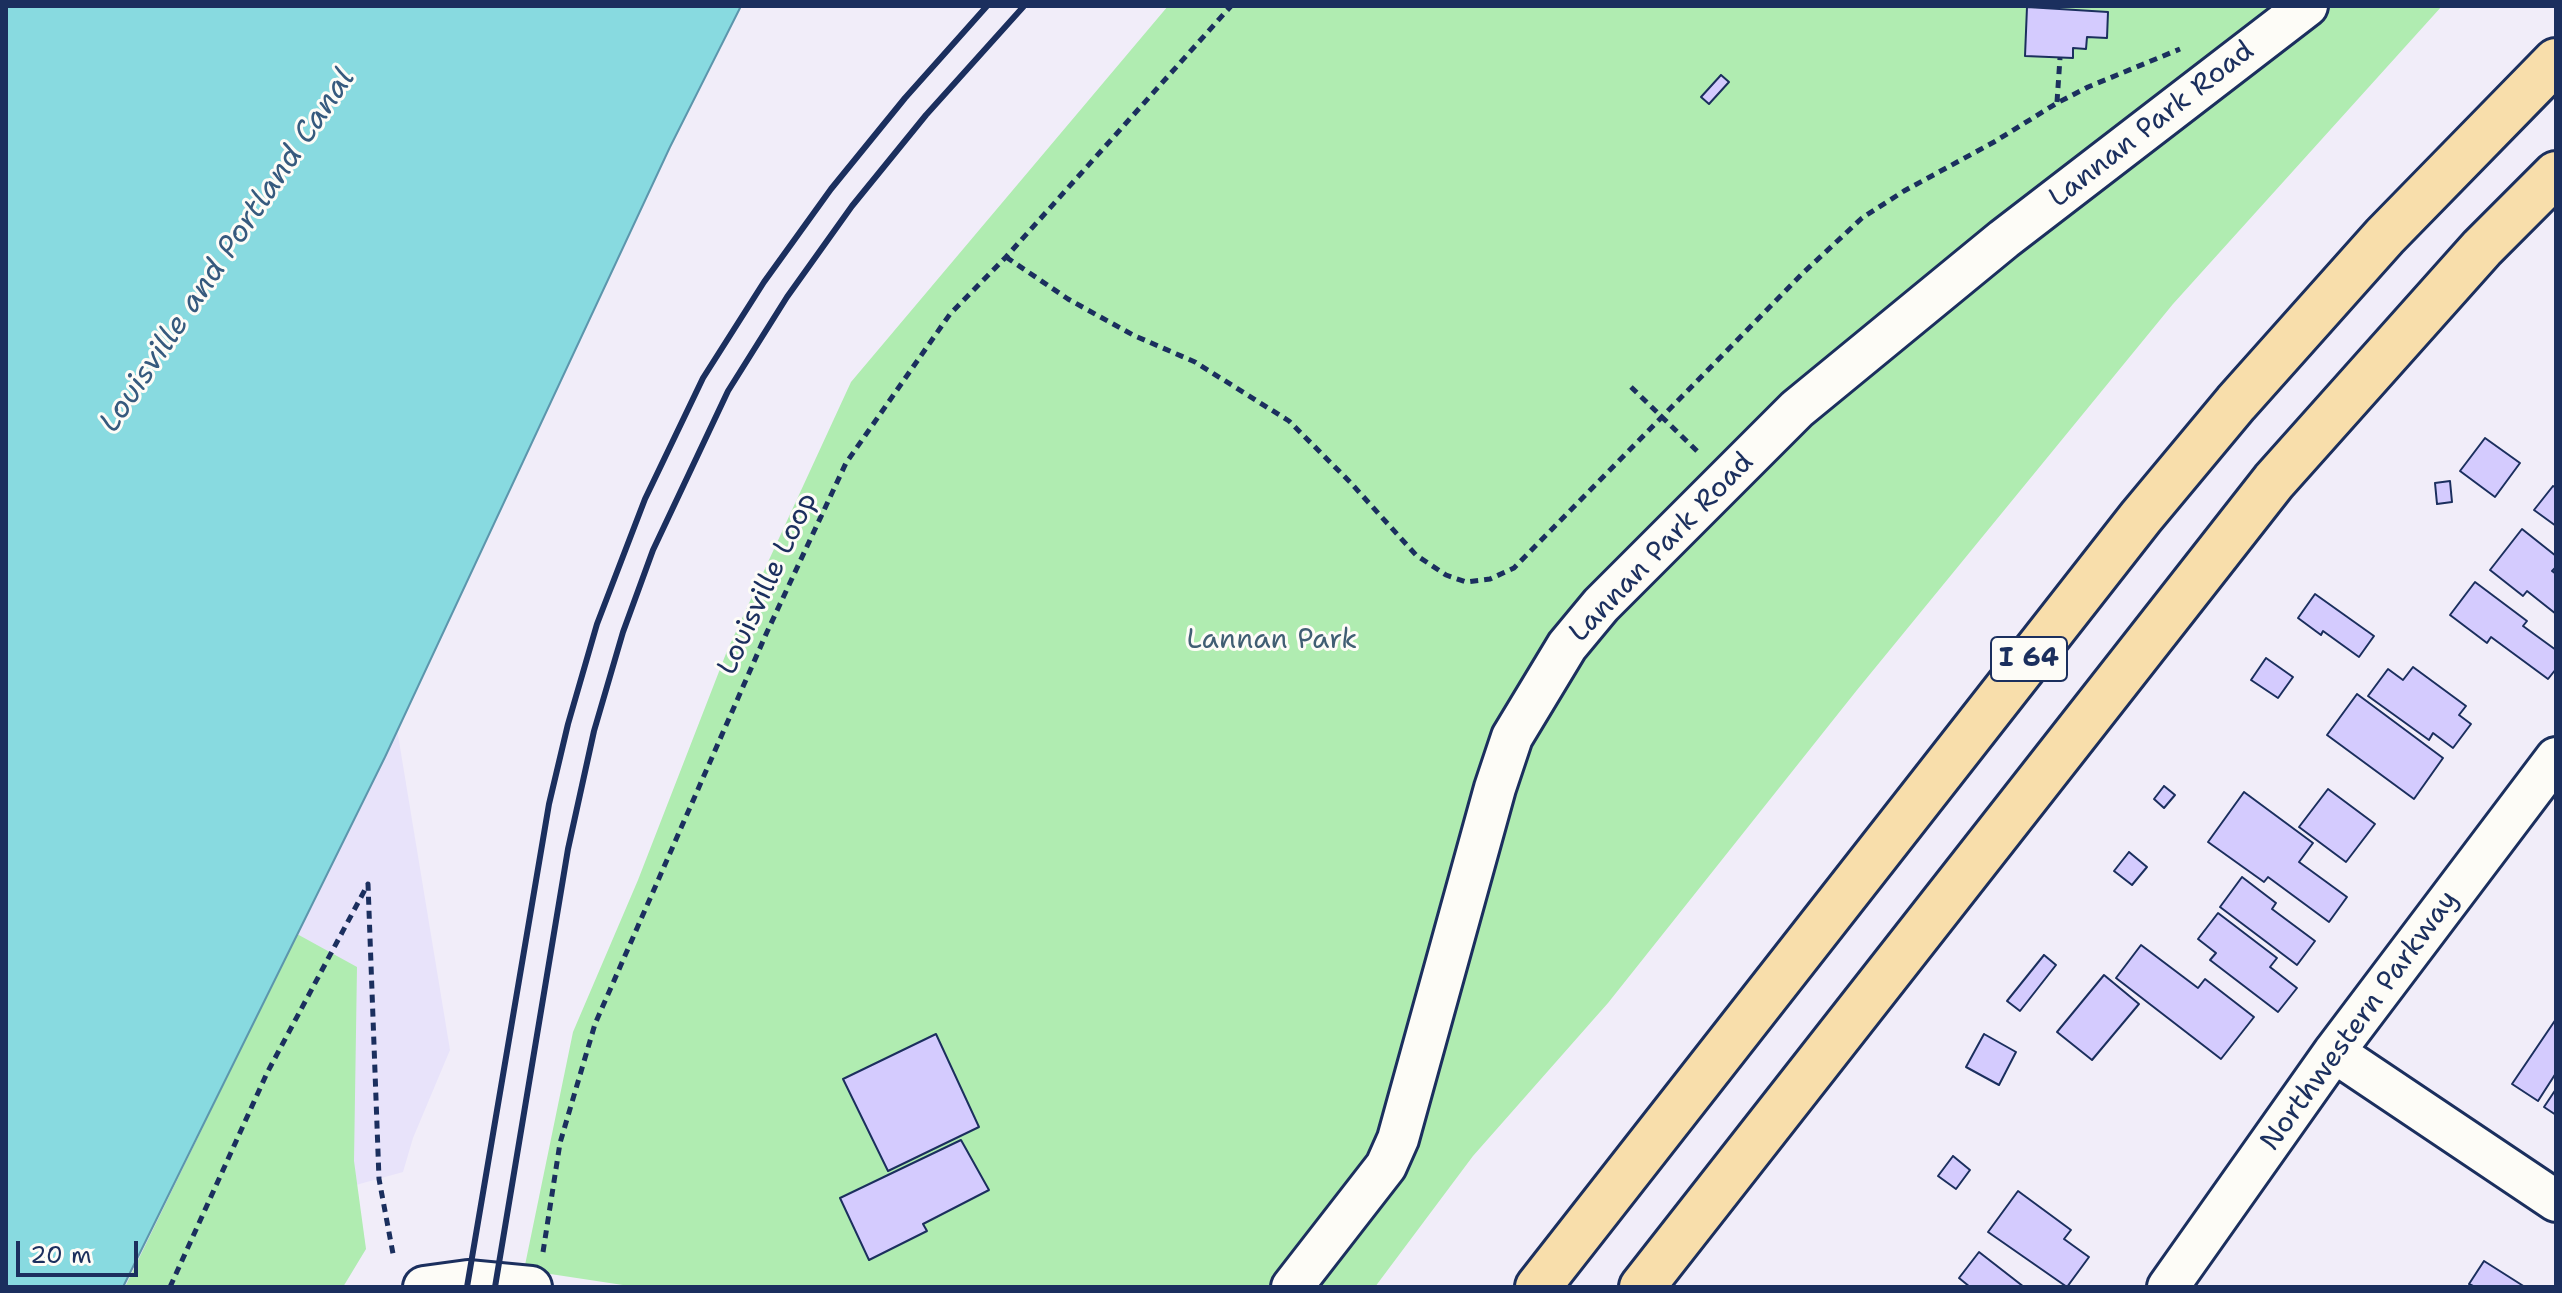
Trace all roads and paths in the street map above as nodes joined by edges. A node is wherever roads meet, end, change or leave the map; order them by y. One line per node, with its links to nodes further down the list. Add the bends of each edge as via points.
1 (1231, 6): 8 (path, Louisville Loop)
2 (2307, 6): 11 (street, Lannan Park Road, via 2004,239 1797,409)
3 (2193, 43): 6 (path)
4 (2060, 58): 6 (path)
5 (2556, 61): 19 (highway, I 64, via 2385,236 2188,460)
6 (2057, 103): 10 (path, via 1862,218)
7 (2556, 174): 20 (highway, I 64, via 2482,248 2274,481)
8 (1006, 257): 10 (path, via 1068,299 1195,362 1289,421 1416,555 1466,582 1514,568); 15 (path, Louisville Loop, via 950,314 846,463 767,632 595,1024 560,1143)
9 (1631, 387): 10 (path)
10 (1664, 418): 11 (path)
11 (1727, 479): 18 (street, Lannan Park Road, via 1601,605 1567,646 1512,737 1398,1139 1386,1166)
12 (2556, 758): 13 (street, Northwestern Parkway)
13 (2334, 1052): 14 (street); 21 (street, Northwestern Parkway)
14 (2556, 1201)
15 (536, 1277): 16 (street)
16 (410, 1279): 17 (path, via 379,1179 368,884 267,1073)
17 (170, 1287)
18 (1292, 1287)
19 (1538, 1287)
20 (1642, 1287)
21 (2168, 1287)

